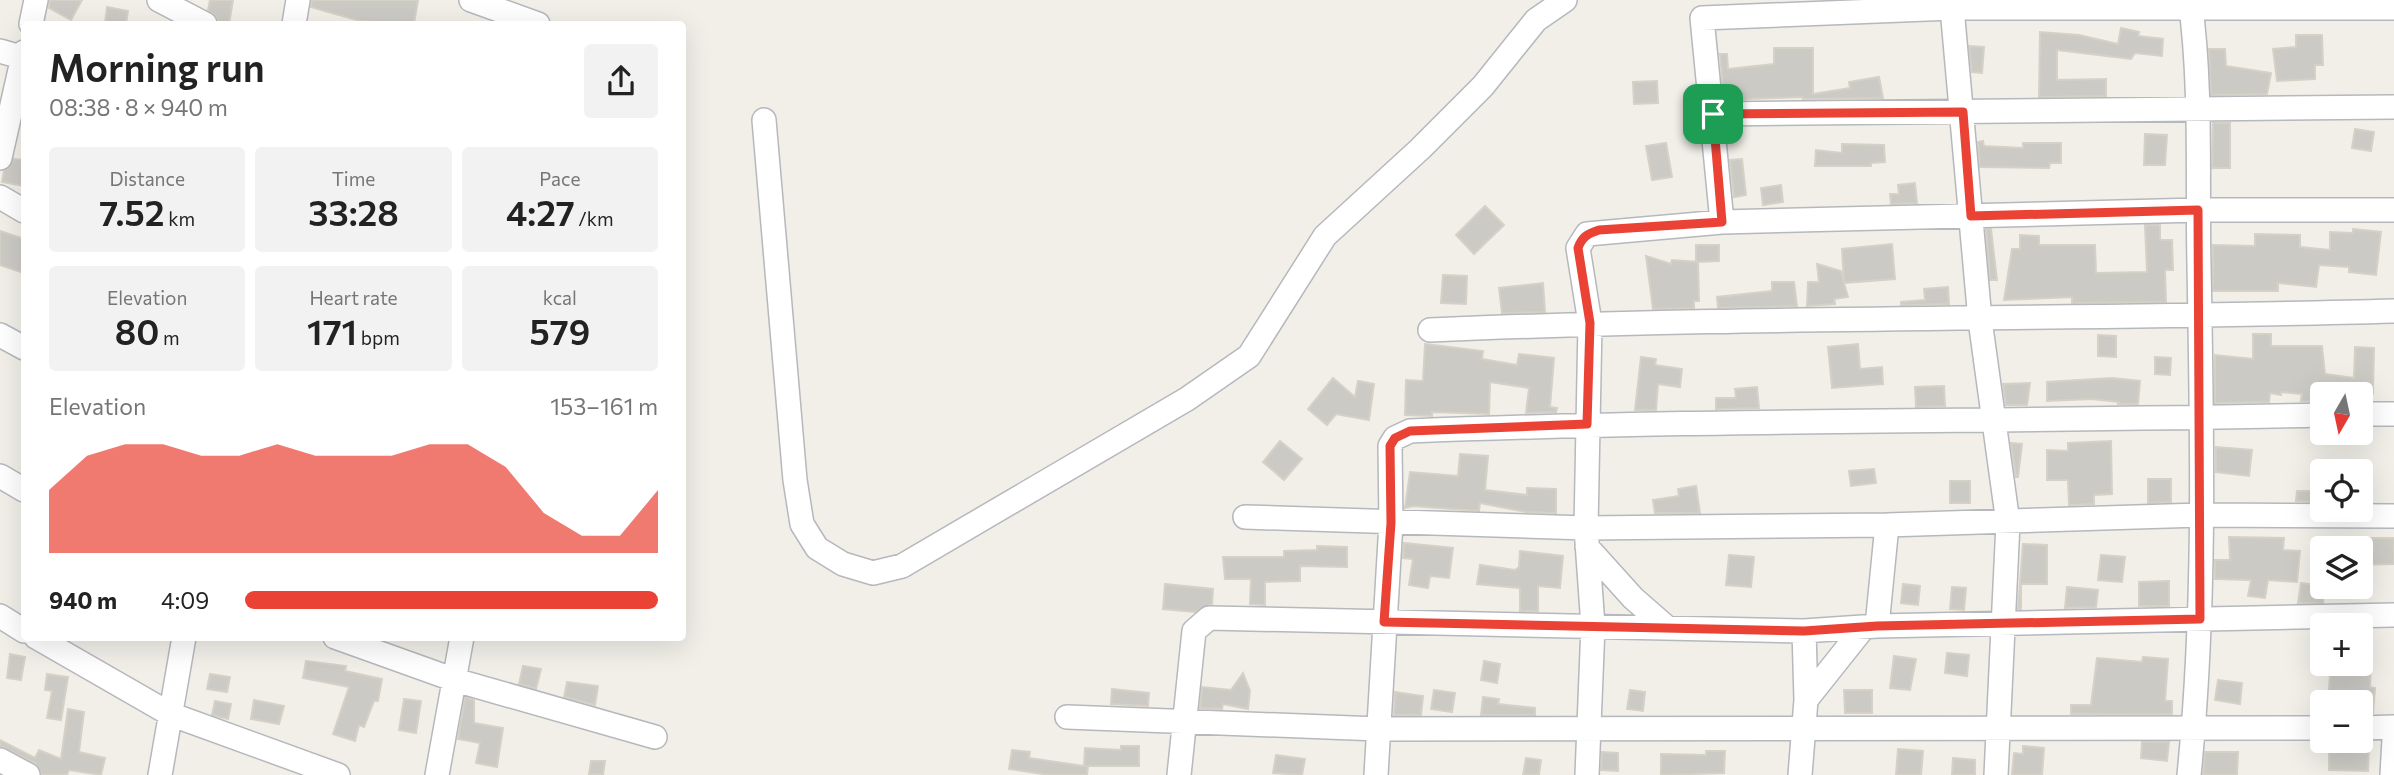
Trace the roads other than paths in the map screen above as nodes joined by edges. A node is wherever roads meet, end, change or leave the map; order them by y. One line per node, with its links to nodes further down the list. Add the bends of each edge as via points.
1 (36, 0): 9 (street)
2 (159, 0): 10 (street)
3 (298, 0): 11 (street)
4 (471, 0): 12 (street)
5 (1565, 0): 20 (street, via 1536,20 1483,86 1325,236 1249,356 1187,399 902,566 873,573 843,564 817,548 802,524)
6 (2191, 4): 7 (street); 8 (street); 16 (street)
7 (1952, 8): 18 (street); 19 (street, via 1702,18)
8 (2394, 8)
9 (32, 21)
10 (199, 21)
11 (294, 21)
12 (530, 21)
13 (0, 51): 14 (street)
14 (21, 55)
15 (21, 69): 21 (street)
16 (2198, 107): 17 (street); 18 (street); 24 (street)
17 (2394, 107)
18 (1963, 112): 19 (street); 26 (street)
19 (1713, 114): 27 (street)
20 (764, 120)
21 (0, 158)
22 (0, 197): 23 (street)
23 (21, 209)
24 (2198, 210): 25 (street); 26 (street); 29 (street)
25 (2394, 210)
26 (1971, 216): 27 (street); 30 (street)
27 (1722, 222): 31 (street, via 1587,234 1578,248)
28 (2394, 311): 29 (street)
29 (2200, 316): 30 (street); 38 (street)
30 (1980, 320): 31 (street); 39 (street)
31 (1590, 323): 32 (street); 40 (street)
32 (1430, 330)
33 (0, 335): 34 (street)
34 (21, 346)
35 (2373, 414): 36 (street)
36 (2394, 414)
37 (2310, 415): 38 (street)
38 (2202, 418): 39 (street); 43 (street)
39 (1995, 422): 40 (street); 47 (street)
40 (1587, 424): 46 (street, via 1410,431 1395,438 1390,446); 49 (street)
41 (0, 476): 42 (street)
42 (21, 488)
43 (2200, 515): 44 (street); 47 (street); 52 (street)
44 (2394, 516)
45 (1245, 517): 46 (street)
46 (1391, 523): 49 (street); 53 (street)
47 (2008, 523): 48 (street); 54 (street)
48 (1887, 524): 49 (street); 57 (street)
49 (1586, 538): 55 (street); 56 (street, via 1633,598)
50 (2394, 615): 52 (street)
51 (0, 617): 58 (street)
52 (2200, 619): 54 (street); 76 (street)
53 (1384, 622): 55 (street); 68 (street, via 1209,618 1194,631); 72 (street)
54 (2006, 625): 57 (street); 75 (street)
55 (1593, 626): 56 (street); 69 (street)
56 (1665, 626): 59 (street)
57 (1870, 626): 59 (street); 65 (street)
58 (21, 629)
59 (1804, 631): 65 (street)
60 (43, 641): 66 (street)
61 (183, 641): 66 (street)
62 (346, 641): 64 (street)
63 (460, 641): 64 (street)
64 (455, 680): 77 (street); 83 (street)
65 (1806, 700): 73 (street)
66 (170, 714): 81 (street); 82 (street)
67 (1067, 717): 68 (street)
68 (1183, 722): 72 (street); 84 (street)
69 (1588, 727): 72 (street); 73 (street); 86 (street)
70 (2394, 727): 71 (street)
71 (2373, 728)
72 (1378, 729): 85 (street)
73 (1803, 729): 75 (street); 87 (street)
74 (2310, 729): 76 (street)
75 (1998, 730): 76 (street); 88 (street)
76 (2194, 730): 89 (street)
77 (655, 737)
78 (2394, 739): 90 (street)
79 (0, 760): 80 (street)
80 (28, 775)
81 (160, 775)
82 (338, 775)
83 (437, 775)
84 (1179, 775)
85 (1376, 775)
86 (1587, 775)
87 (1800, 775)
88 (1996, 775)
89 (2189, 775)
90 (2392, 775)

